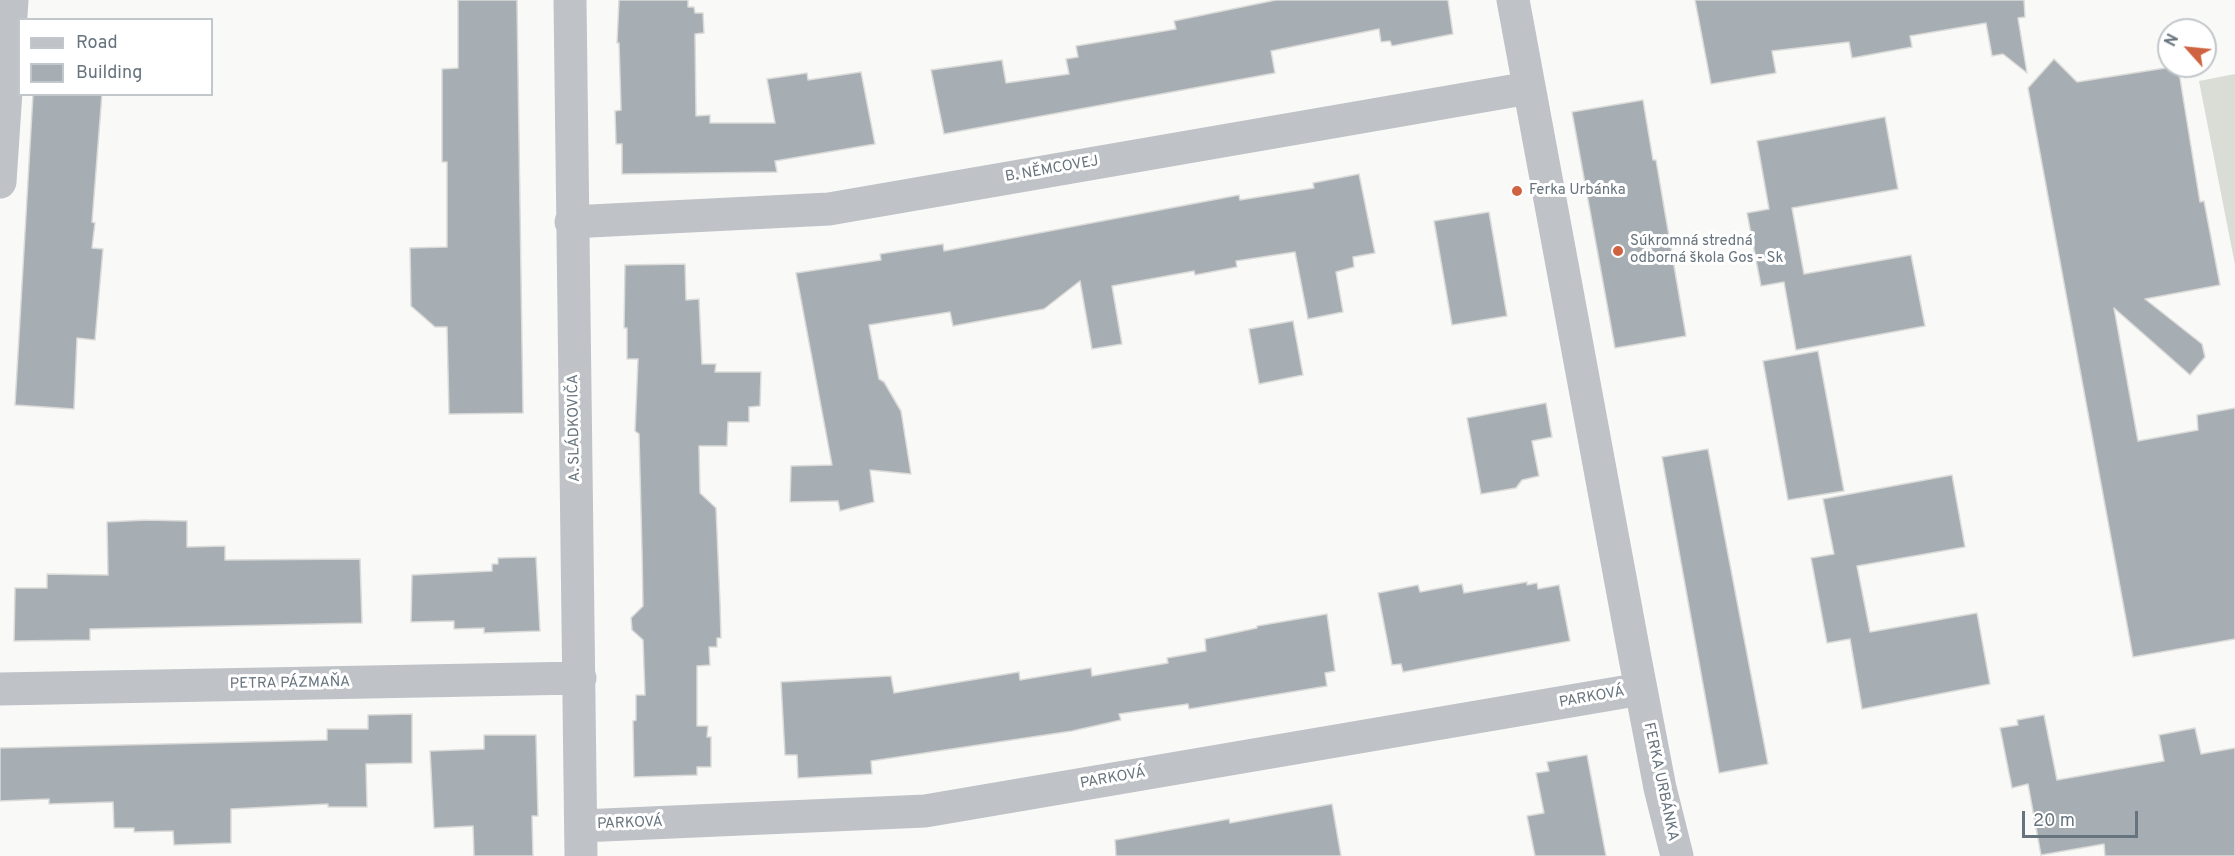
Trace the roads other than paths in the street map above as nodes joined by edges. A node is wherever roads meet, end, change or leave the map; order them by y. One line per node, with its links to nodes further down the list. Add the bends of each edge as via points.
1 (12, 0): 5 (street)
2 (570, 0): 6 (street, A. SLÁDKOVIČA)
3 (1513, 0): 4 (street, FERKA URBÁNKA)
4 (1529, 88): 6 (street, B. NĚMCOVEJ, via 829,209); 9 (street, FERKA URBÁNKA)
5 (0, 182)
6 (571, 222): 7 (street, A. SLÁDKOVIČA)
7 (580, 678): 8 (street, PETRA PÁZMAŇA); 10 (street, A. SLÁDKOVIČA)
8 (0, 689)
9 (1641, 689): 10 (street, PARKOVÁ, via 925,811); 11 (street, FERKA URBÁNKA)
10 (581, 841)
11 (1677, 856)

